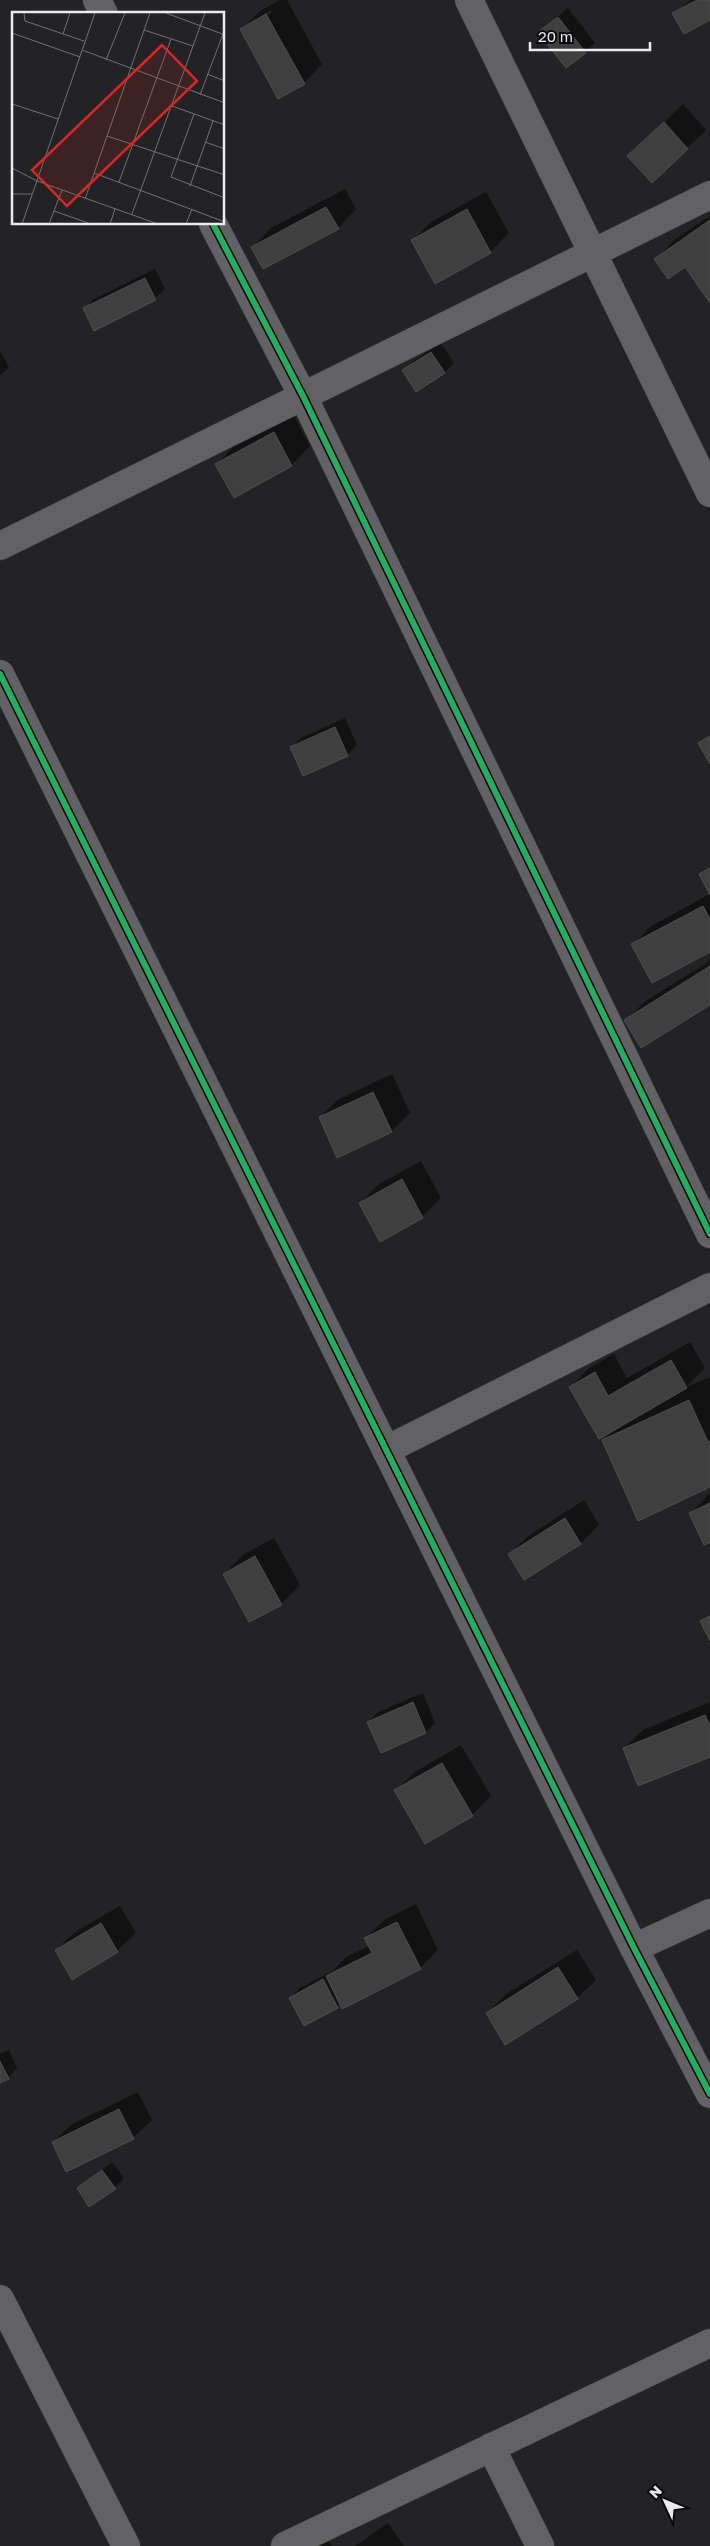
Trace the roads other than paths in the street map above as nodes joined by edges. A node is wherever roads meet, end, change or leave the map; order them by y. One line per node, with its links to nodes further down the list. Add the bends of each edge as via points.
1 (97, 0): 3 (street)
2 (469, 0): 6 (street)
3 (103, 12)
4 (710, 195): 6 (street)
5 (214, 225): 7 (street)
6 (592, 254): 7 (street); 8 (street)
7 (303, 396): 9 (street); 11 (street)
8 (710, 493)
9 (0, 546)
10 (0, 674): 13 (street)
11 (710, 1234)
12 (710, 1287): 13 (street)
13 (386, 1450): 15 (street)
14 (710, 1913): 15 (street)
15 (634, 1948): 16 (street)
16 (710, 2094)
17 (0, 2299): 20 (street)
18 (710, 2343): 19 (street)
19 (491, 2447): 21 (street); 22 (street)
20 (126, 2546)
21 (285, 2546)
22 (540, 2546)

